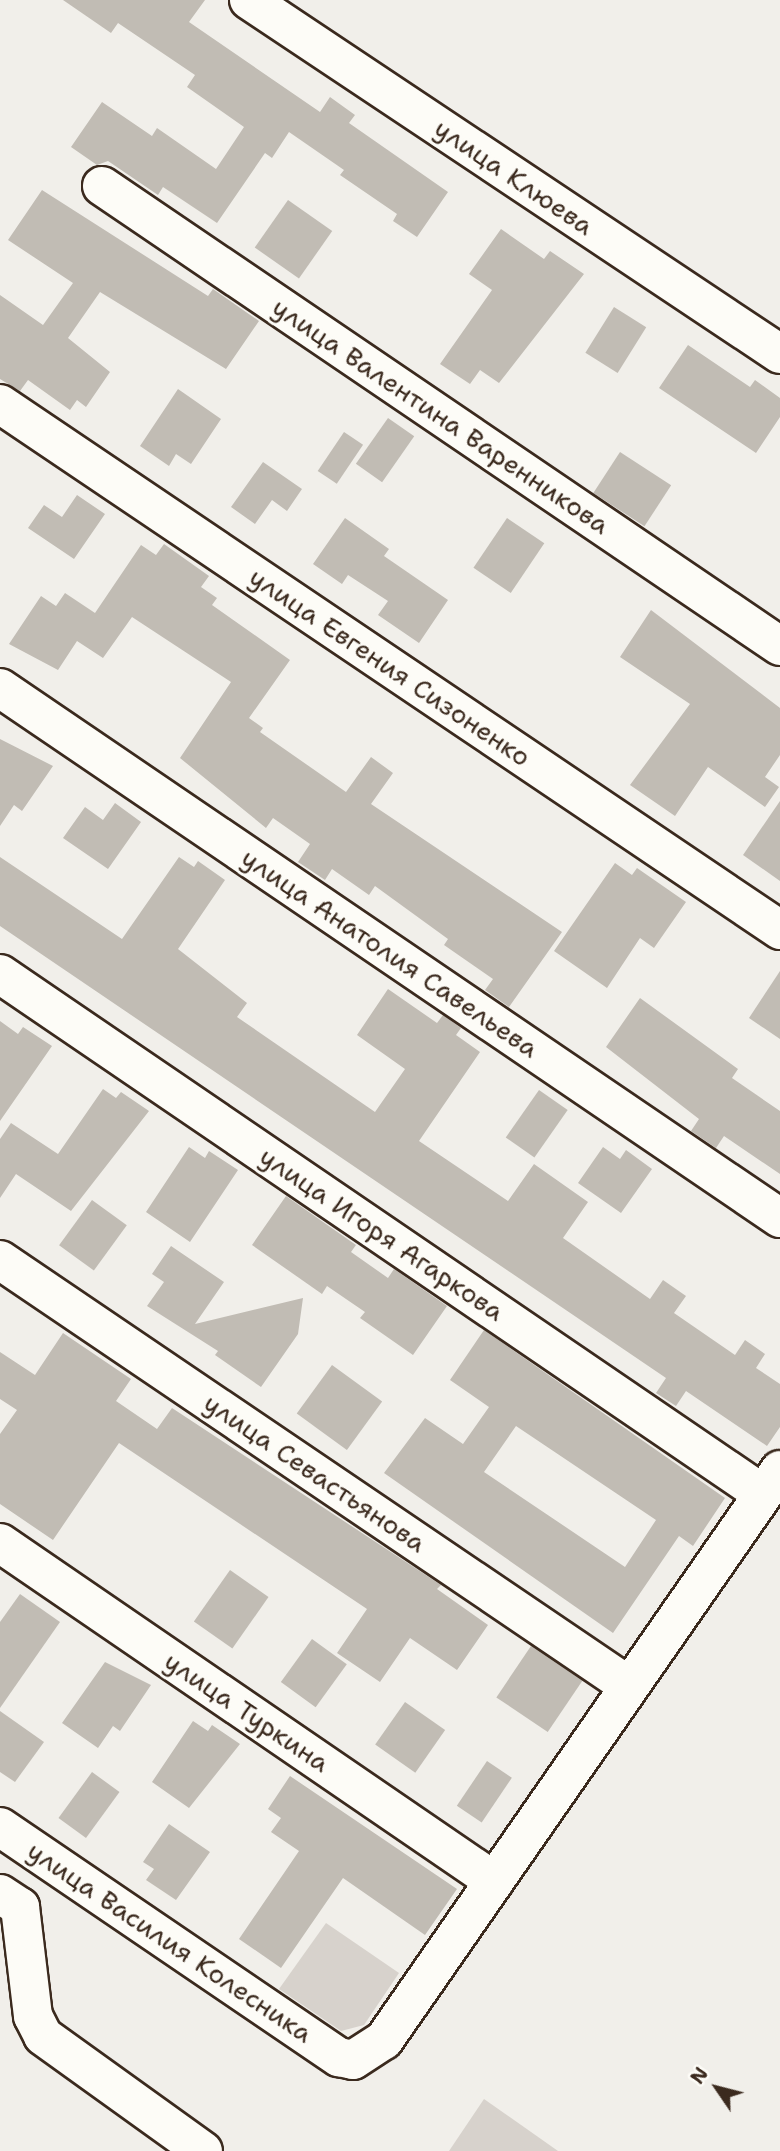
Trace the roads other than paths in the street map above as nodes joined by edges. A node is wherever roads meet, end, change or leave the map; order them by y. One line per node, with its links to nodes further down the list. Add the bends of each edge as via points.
1 (249, 0): 3 (street, улица Клюева)
2 (102, 186): 5 (street, улица Валентина Варенникова)
3 (780, 354)
4 (0, 404): 7 (street, улица Евгения Сизоненко)
5 (780, 646)
6 (0, 688): 9 (street, улица Анатолия Савельева)
7 (780, 930)
8 (0, 974): 11 (street, улица Игоря Агаркова)
9 (780, 1218)
10 (0, 1260): 13 (street, улица Севастьянова)
11 (772, 1481): 13 (street)
12 (0, 1543): 15 (street, улица Туркина)
13 (629, 1686): 15 (street)
14 (0, 1827): 15 (street, улица Василия Колесника, via 340,2057 353,2060 384,2040)
15 (494, 1881)
16 (0, 1894): 17 (street, via 20,1907 33,2016 43,2036)
17 (203, 2151)

